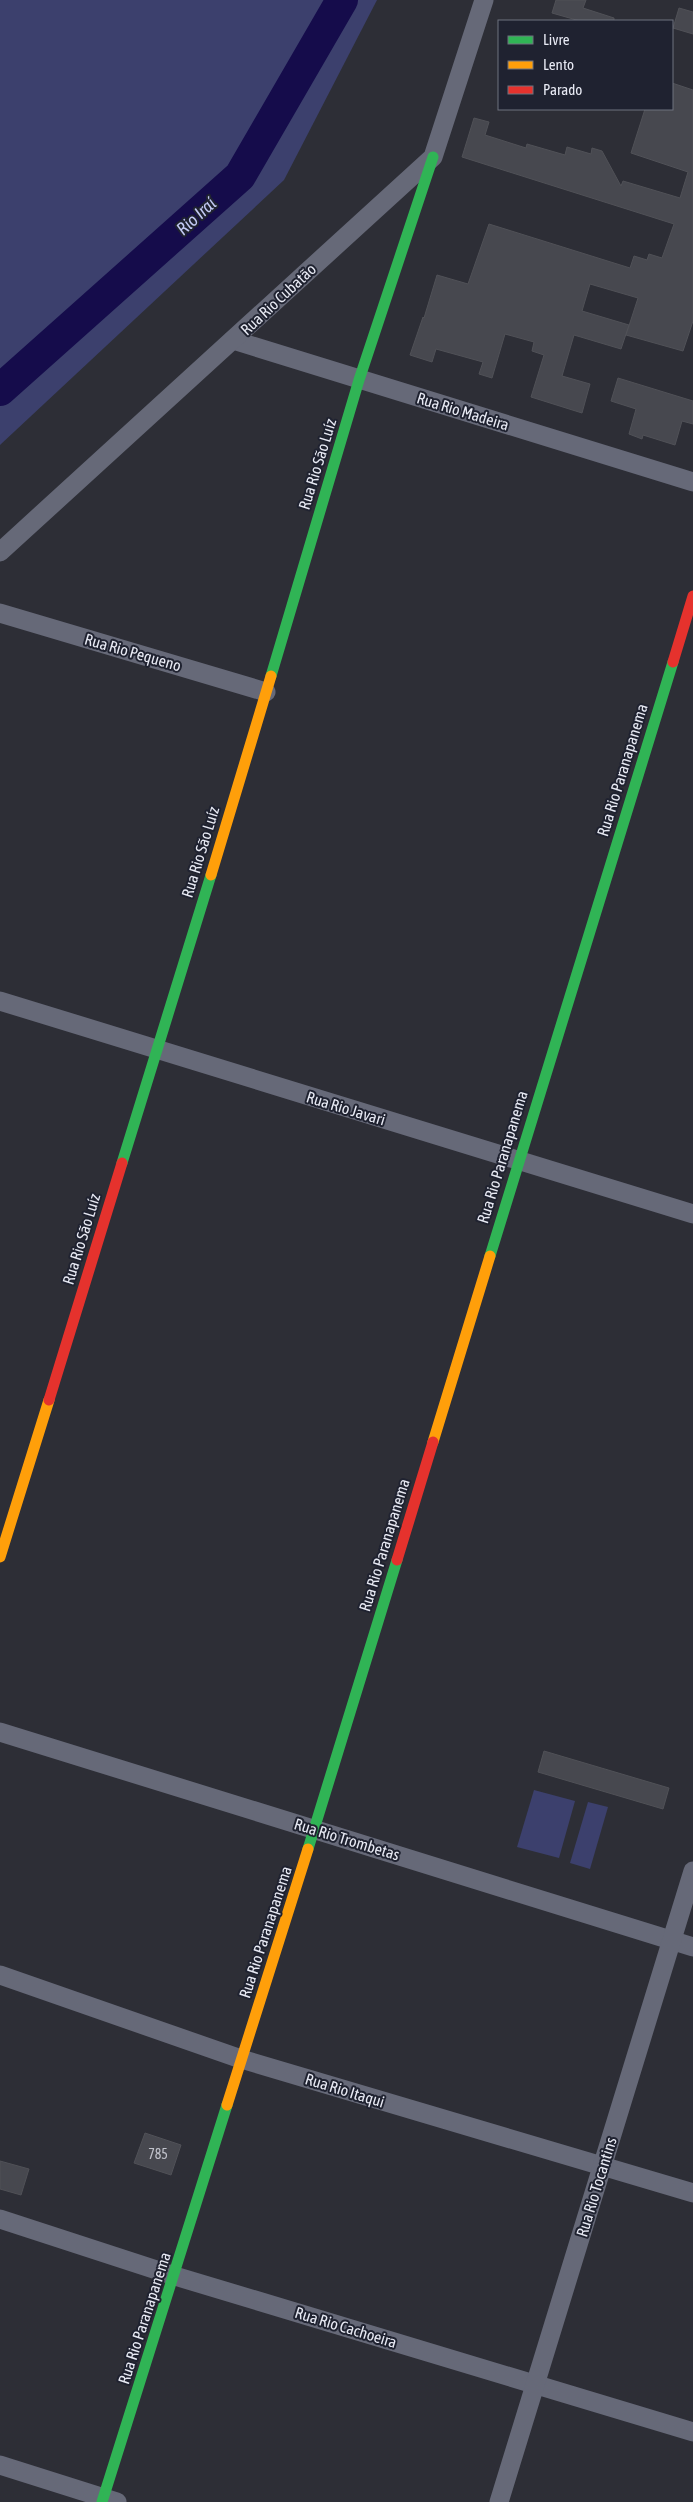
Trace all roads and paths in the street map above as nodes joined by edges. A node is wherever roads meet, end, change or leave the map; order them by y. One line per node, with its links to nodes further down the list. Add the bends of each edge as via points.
1 (484, 0): 2 (street, Rua Rio Cubatão)
2 (433, 157): 3 (street, Rua Rio Cubatão); 4 (street, Rua Rio São Luíz)
3 (233, 340): 4 (street, Rua Rio Madeira); 6 (street, Rua Rio Cubatão)
4 (359, 380): 5 (street, Rua Rio Madeira); 9 (street, Rua Rio São Luíz)
5 (693, 482)
6 (0, 552)
7 (693, 596): 12 (street, Rua Rio Paranapanema)
8 (0, 613): 9 (street, Rua Rio Pequeno)
9 (266, 692): 11 (street, Rua Rio São Luíz)
10 (0, 1001): 11 (street, Rua Rio Javari)
11 (156, 1049): 12 (street, Rua Rio Javari); 14 (street, Rua Rio São Luíz)
12 (518, 1161): 13 (street, Rua Rio Javari); 16 (street, Rua Rio Paranapanema)
13 (693, 1214)
14 (0, 1558)
15 (0, 1732): 16 (street, Rua Rio Trombetas)
16 (314, 1829): 18 (street, Rua Rio Trombetas); 21 (street, Rua Rio Paranapanema)
17 (693, 1872): 18 (street, Rua Rio Tocantins)
18 (672, 1941): 19 (street, Rua Rio Trombetas); 22 (street, Rua Rio Tocantins)
19 (693, 1947)
20 (0, 1975): 21 (street, Rua Rio Itaqui)
21 (241, 2059): 22 (street, Rua Rio Itaqui); 25 (street, Rua Rio Paranapanema)
22 (602, 2166): 23 (street, Rua Rio Itaqui); 26 (street, Rua Rio Tocantins)
23 (693, 2193)
24 (0, 2219): 25 (street, Rua Rio Cachoeira)
25 (175, 2276): 26 (street, Rua Rio Cachoeira); 29 (street, Rua Rio Paranapanema)
26 (535, 2384): 27 (street, Rua Rio Cachoeira); 30 (street, Rua Rio Tocantins)
27 (693, 2432)
28 (0, 2465): 29 (street)
29 (108, 2501)
30 (499, 2502)

